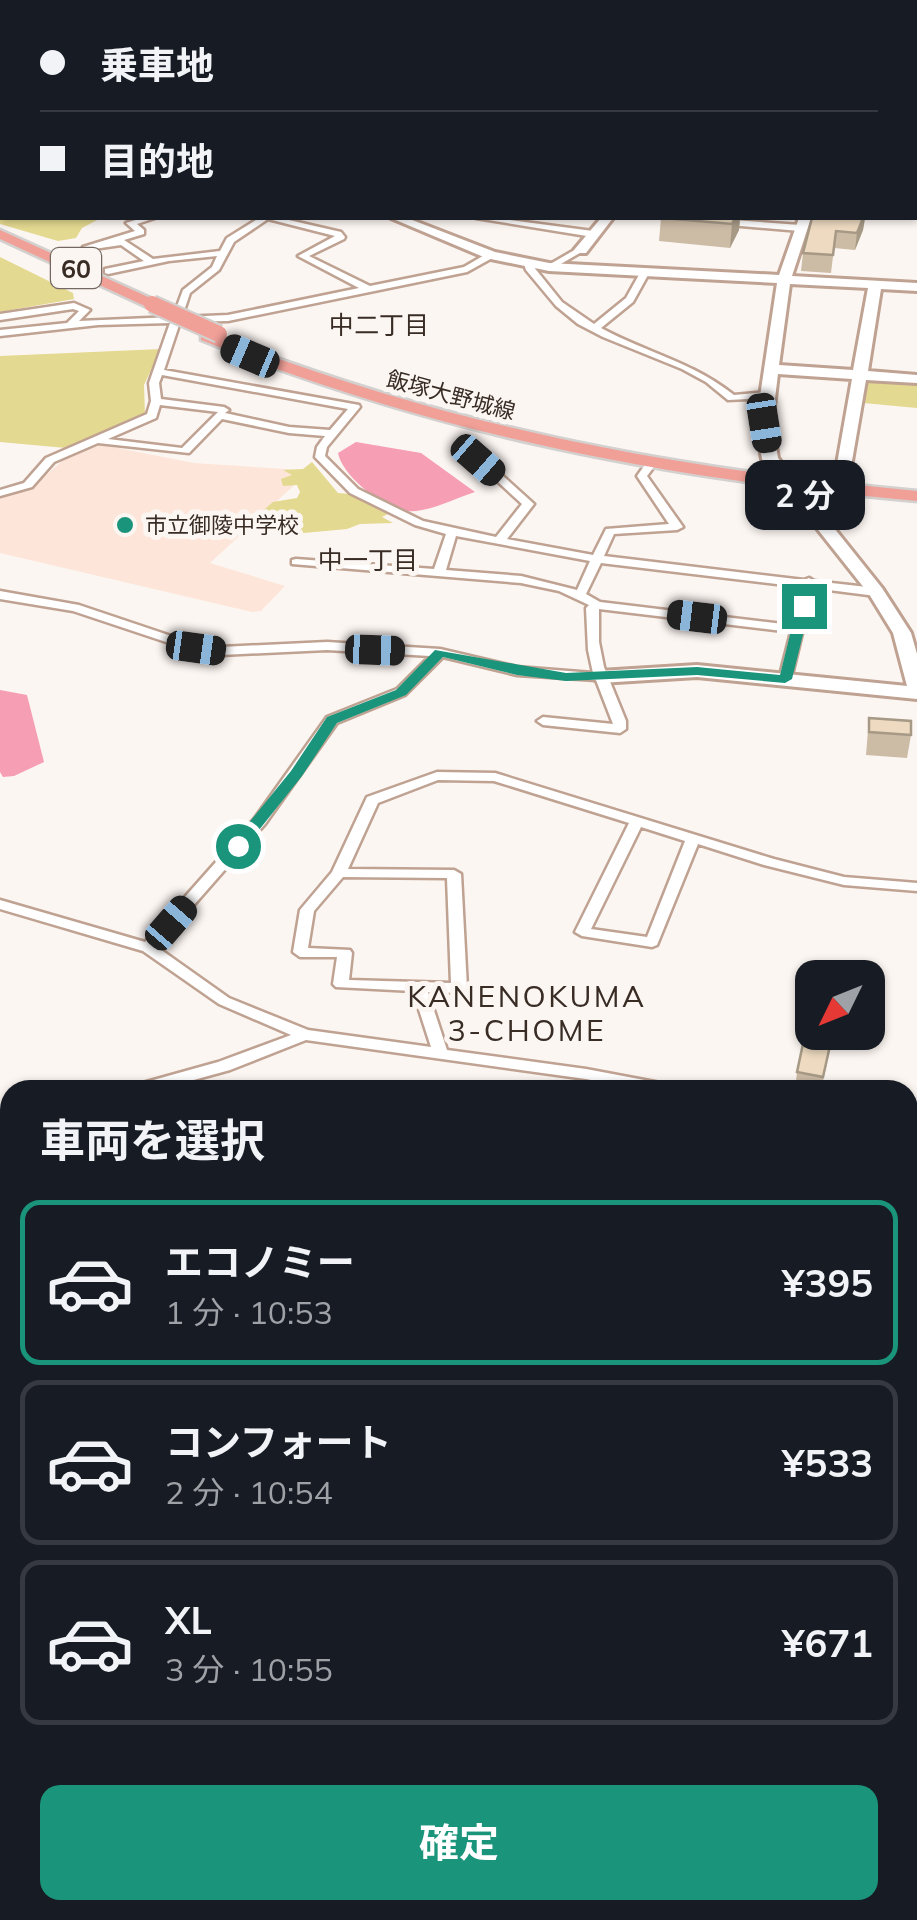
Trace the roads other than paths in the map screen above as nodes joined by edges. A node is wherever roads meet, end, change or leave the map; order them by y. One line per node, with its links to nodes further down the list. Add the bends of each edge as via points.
1 (144, 220): 14 (street, via 130,224 141,232 87,246 123,242)
2 (265, 220): 12 (street, via 230,240)
3 (284, 220): 23 (street, via 331,226 341,237 302,256)
4 (514, 220): 9 (street)
5 (604, 220): 9 (street)
6 (743, 220): 8 (street)
7 (421, 222): 13 (street)
8 (802, 223): 20 (street)
9 (592, 234): 11 (street)
10 (0, 238): 29 (main road, 飯塚大野城線 / 60)
11 (581, 250): 16 (street); 17 (street)
12 (224, 253): 14 (street); 25 (street, via 186,292)
13 (491, 254): 15 (street); 23 (street, via 467,269)
14 (150, 262): 18 (street)
15 (526, 263): 16 (street); 27 (street, via 554,302)
16 (550, 267): 17 (street)
17 (576, 270): 19 (street)
18 (108, 271)
19 (643, 275): 20 (street); 27 (street, via 630,300)
20 (784, 281): 21 (street); 30 (street)
21 (874, 285): 22 (street); 32 (street)
22 (917, 287)
23 (370, 290): 25 (street, via 228,318)
24 (0, 317): 26 (street, via 81,307)
25 (176, 320): 26 (street); 31 (street)
26 (69, 326): 28 (street)
27 (594, 329): 35 (street, via 715,381 732,398)
28 (0, 333)
29 (213, 336): 41 (main road, 飯塚大野城線 / 60, via 292,372 404,408); 42 (main road, 飯塚大野城線 / 60, via 476,420)
30 (773, 368): 32 (street); 35 (street)
31 (159, 372): 34 (street); 36 (street)
32 (858, 374): 33 (street); 43 (street)
33 (917, 379)
34 (247, 387): 37 (street); 38 (street, via 354,407)
35 (767, 395): 42 (street, via 770,459)
36 (156, 401): 37 (street); 39 (street, via 152,416)
37 (222, 413): 38 (street); 39 (street, via 186,452)
38 (335, 434): 47 (street, via 320,458 354,491)
39 (102, 440): 45 (street, via 50,460 28,485)
40 (478, 460): 48 (street, via 528,504)
41 (651, 464): 42 (main road, 飯塚大野城線 / 60); 49 (street, via 642,476 677,528 610,531)
42 (789, 480): 43 (main road, 飯塚大野城線 / 60); 46 (main road, 飯塚大野城線 / 60); 53 (street)
43 (842, 481): 44 (main road, 飯塚大野城線 / 60)
44 (917, 486)
45 (0, 493)
46 (917, 496)
47 (452, 532): 48 (street); 51 (street)
48 (499, 541): 49 (street)
49 (596, 559): 52 (street); 54 (street)
50 (296, 562): 51 (street)
51 (439, 573): 54 (street)
52 (810, 582): 53 (street); 57 (street)
53 (876, 592): 61 (street, via 902,633)
54 (581, 593): 56 (street)
55 (0, 594): 58 (street, via 75,608 221,652 328,646)
56 (597, 605): 57 (street); 59 (street, via 592,608)
57 (798, 629): 60 (street)
58 (440, 652): 59 (street, via 517,671); 68 (street, via 401,692 332,720 260,821)
59 (600, 677): 60 (street, via 697,671); 62 (street, via 620,729)
60 (785, 679): 61 (street)
61 (917, 691)
62 (543, 721)
63 (638, 821): 64 (street); 64 (street, via 582,932 652,942); 65 (street, via 495,777 437,776 372,800)
64 (694, 839): 66 (street, via 844,881)
65 (339, 873): 69 (street, via 307,910 300,952 345,953 341,984); 69 (street, via 454,874 459,988)
66 (917, 887)
67 (0, 904): 68 (street)
68 (148, 948): 70 (street, via 224,1000)
69 (418, 987): 71 (street)
70 (305, 1035): 71 (street); 72 (street)
71 (441, 1055): 73 (street)
72 (174, 1080)
73 (596, 1080)

